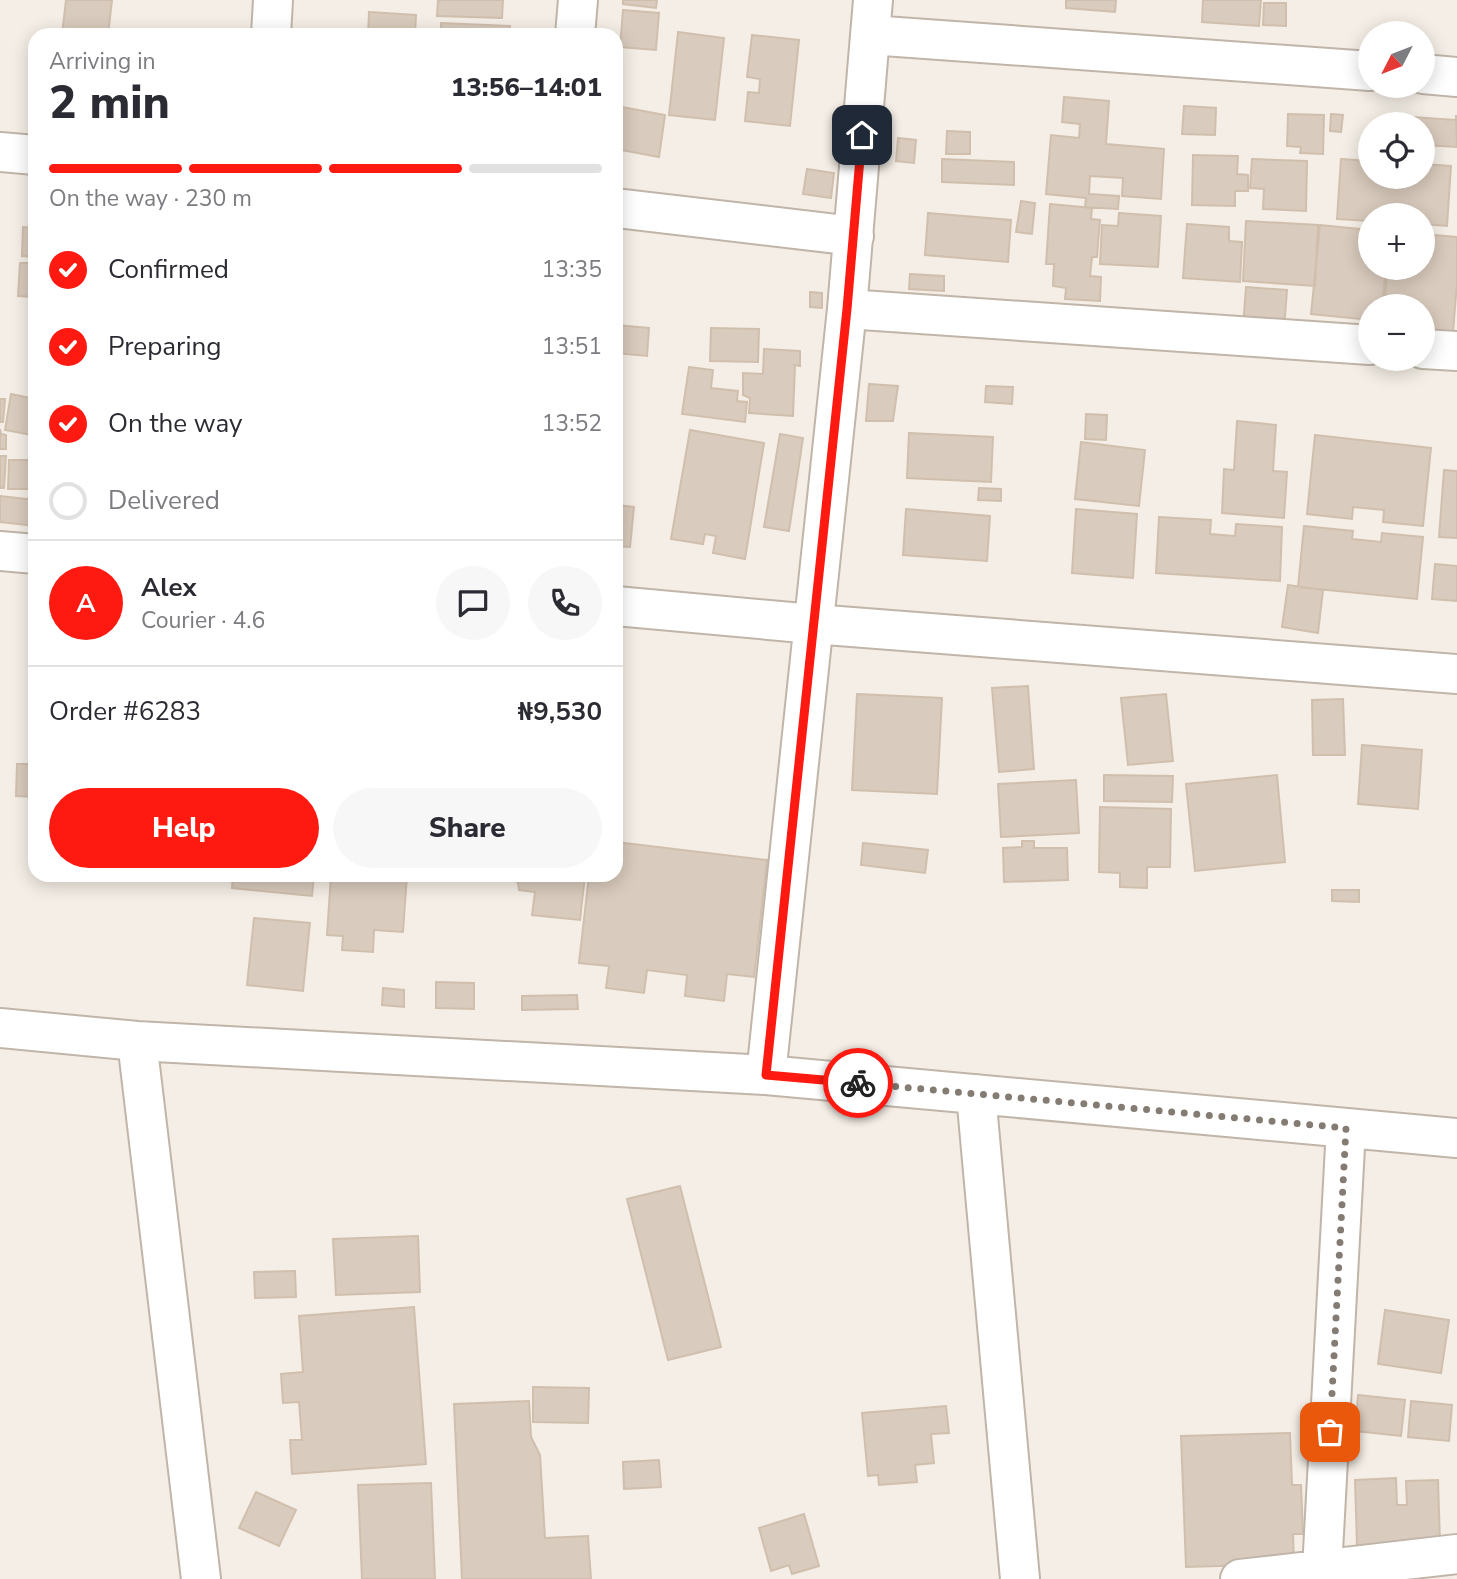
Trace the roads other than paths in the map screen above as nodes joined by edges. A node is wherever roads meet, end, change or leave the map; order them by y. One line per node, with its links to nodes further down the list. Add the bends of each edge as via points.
1 (274, 0): 4 (street)
2 (578, 0): 5 (street)
3 (872, 17): 6 (street); 12 (street)
4 (272, 28)
5 (576, 28)
6 (1358, 70)
7 (1435, 75): 8 (street)
8 (1457, 77)
9 (0, 152): 10 (street)
10 (28, 154)
11 (623, 209): 12 (street)
12 (853, 236): 13 (street)
13 (847, 309): 14 (street); 20 (street)
14 (1358, 344)
15 (1435, 350): 16 (street)
16 (1457, 351)
17 (0, 551): 18 (street)
18 (28, 553)
19 (623, 607): 20 (street)
20 (813, 624): 21 (street); 24 (street)
21 (1457, 674)
22 (0, 1028): 23 (street)
23 (136, 1041): 24 (street); 30 (street)
24 (766, 1075): 25 (street)
25 (976, 1094): 26 (street); 31 (street)
26 (1346, 1128): 27 (street); 29 (street)
27 (1457, 1138)
28 (1457, 1554): 29 (street)
29 (1322, 1570): 32 (street)
30 (201, 1579)
31 (1020, 1579)
32 (1240, 1579)

